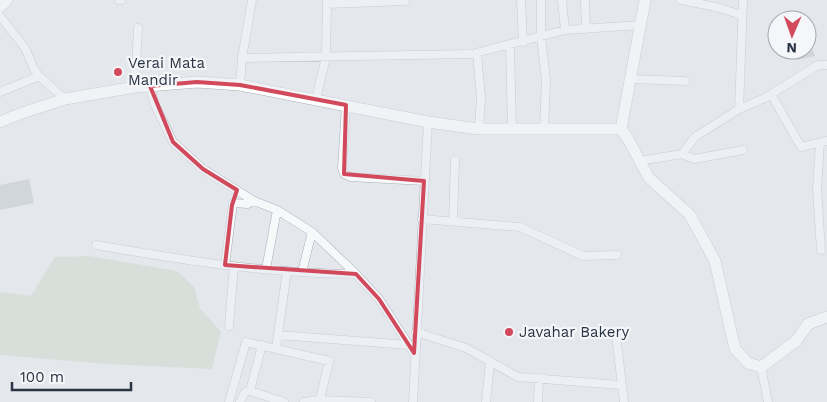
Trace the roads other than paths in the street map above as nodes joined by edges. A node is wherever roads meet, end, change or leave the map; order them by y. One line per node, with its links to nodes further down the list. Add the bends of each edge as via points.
1 (7, 0): 12 (street)
2 (252, 0): 23 (street)
3 (404, 0): 11 (street)
4 (521, 0): 20 (street)
5 (541, 0): 19 (street)
6 (562, 0): 18 (street)
7 (585, 0): 17 (street)
8 (646, 0): 15 (street)
9 (681, 0): 13 (street)
10 (743, 0): 13 (street)
11 (327, 2): 24 (street)
12 (0, 7)
13 (742, 14): 37 (street)
14 (0, 16): 26 (street, via 25,48)
15 (640, 25): 17 (street); 27 (street)
16 (138, 28): 31 (street)
17 (586, 29): 18 (street)
18 (565, 30): 19 (street)
19 (541, 37): 20 (street); 43 (street, via 546,80)
20 (524, 42): 21 (street)
21 (510, 45): 22 (street); 42 (street)
22 (477, 53): 24 (street); 40 (street, via 481,97)
23 (242, 58): 24 (street); 29 (street)
24 (326, 58): 35 (street)
25 (827, 65): 33 (street, via 818,65)
26 (39, 76): 32 (street); 34 (street)
27 (630, 79): 28 (street); 41 (street)
28 (685, 81)
29 (240, 85): 30 (street, via 198,82); 35 (street)
30 (150, 86): 31 (street); 50 (street, via 154,103 173,142 203,169)
31 (135, 87): 34 (street)
32 (0, 92)
33 (772, 94): 37 (street); 44 (street, via 801,147)
34 (65, 99): 38 (street)
35 (316, 99): 36 (street)
36 (346, 105): 39 (street); 49 (street, via 344,174)
37 (739, 109): 46 (street, via 695,137)
38 (0, 122)
39 (428, 122): 40 (street); 49 (street)
40 (479, 129): 42 (street)
41 (621, 129): 43 (street); 48 (street)
42 (512, 130): 43 (street)
43 (544, 130)
44 (824, 142): 56 (street, via 817,189)
45 (743, 150): 46 (street, via 694,159)
46 (682, 154): 48 (street)
47 (455, 160): 53 (street)
48 (639, 161): 74 (street, via 649,178 690,215 716,262 735,349 748,363)
49 (424, 181): 52 (street)
50 (254, 201): 51 (street); 58 (street, via 233,203)
51 (276, 210): 54 (street); 60 (street)
52 (422, 219): 53 (street); 66 (street)
53 (453, 221): 57 (street, via 520,228 583,256)
54 (312, 232): 62 (street); 63 (street)
55 (96, 245): 58 (street)
56 (821, 250)
57 (617, 255)
58 (225, 265): 59 (street)
59 (234, 266): 60 (street); 65 (street)
60 (266, 269): 61 (street)
61 (287, 271): 62 (street); 68 (street)
62 (302, 272): 63 (street)
63 (356, 274): 70 (street, via 379,299)
64 (827, 317): 74 (street, via 808,324 796,341)
65 (229, 326)
66 (416, 332): 72 (street); 73 (street, via 466,348)
67 (616, 335): 76 (street)
68 (278, 336): 70 (street); 71 (street)
69 (262, 345): 71 (street); 77 (street); 79 (street, via 246,342)
70 (409, 345): 72 (street)
71 (276, 348): 78 (street, via 329,361)
72 (414, 353): 85 (street)
73 (490, 362): 75 (street, via 518,377); 86 (street)
74 (761, 367): 89 (street)
75 (539, 378): 76 (street); 87 (street)
76 (620, 385): 88 (street)
77 (250, 391): 80 (street, via 245,392); 81 (street)
78 (325, 400): 82 (street); 83 (street)
79 (229, 402)
80 (240, 402)
81 (284, 402)
82 (304, 402)
83 (366, 402): 84 (street)
84 (371, 402)
85 (413, 402)
86 (486, 402)
87 (538, 402)
88 (624, 402)
89 (768, 402)

